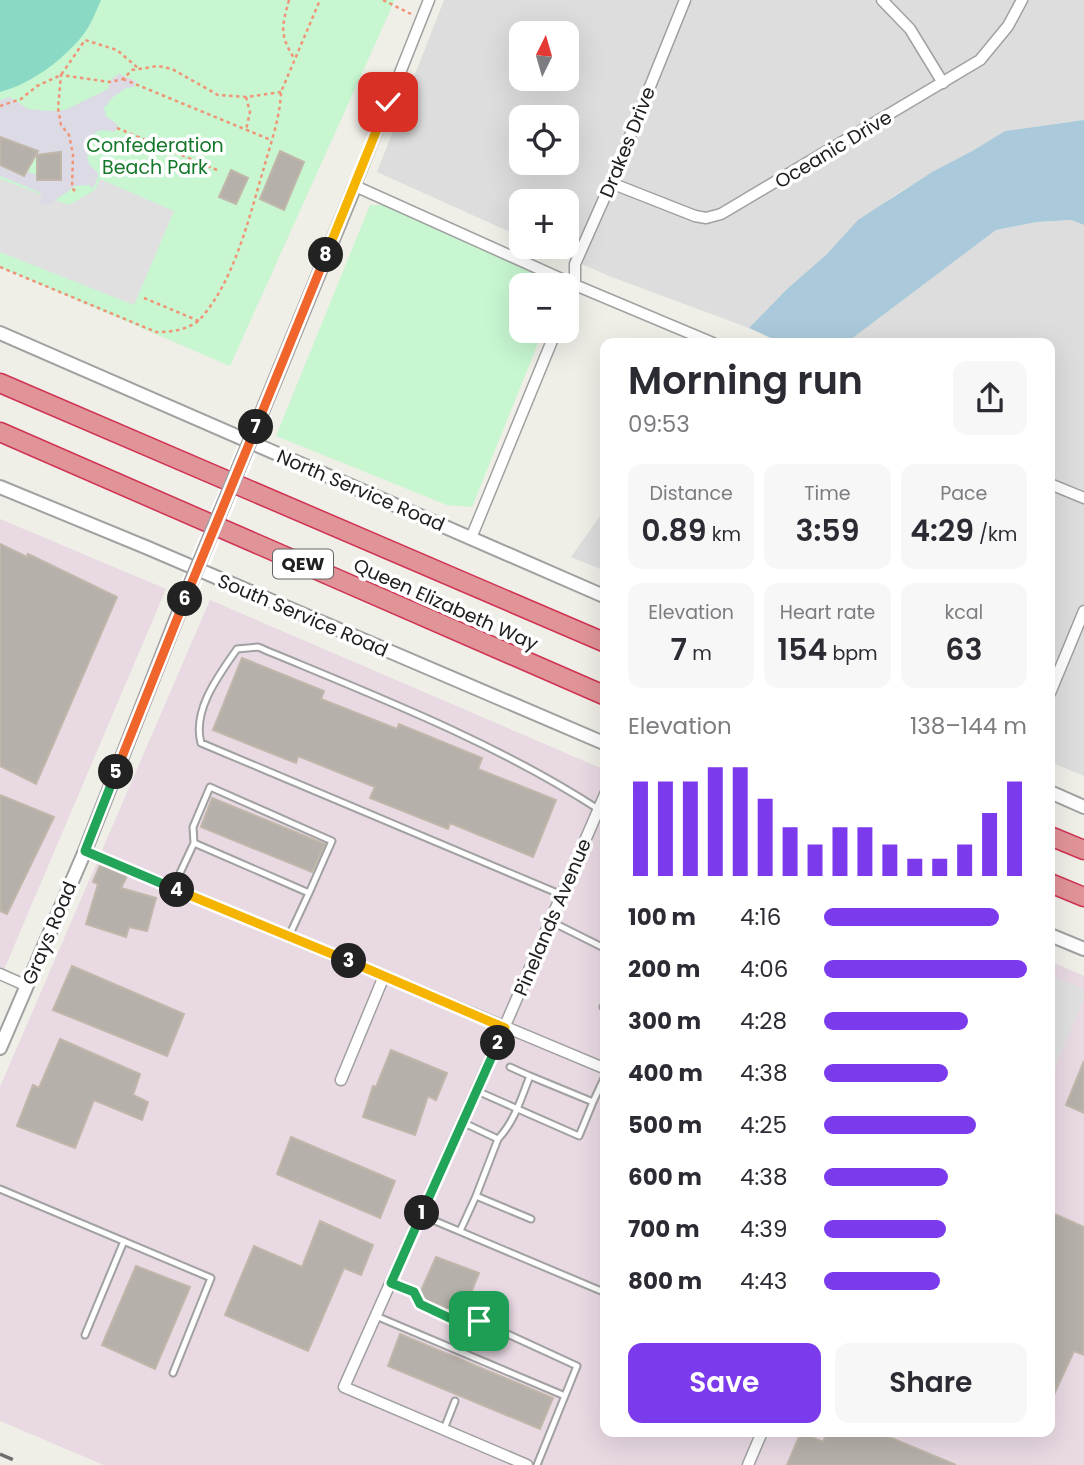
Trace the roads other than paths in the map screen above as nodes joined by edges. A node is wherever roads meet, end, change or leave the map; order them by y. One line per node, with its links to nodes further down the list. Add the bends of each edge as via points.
1 (429, 0): 7 (street, Grays Road)
2 (685, 0): 6 (street, Drakes Drive)
3 (883, 0): 5 (street, via 910,29)
4 (1022, 0): 5 (street, Oceanic Drive, via 980,60)
5 (943, 83): 6 (street, Oceanic Drive, via 721,214 695,216)
6 (611, 183): 9 (street, Drakes Drive)
7 (355, 186): 8 (street); 33 (street, Grays Road, bridge)
8 (548, 273)
9 (575, 273)
10 (579, 287): 12 (street)
11 (0, 333): 19 (street, North Service Road)
12 (701, 338)
13 (551, 343): 19 (street)
14 (0, 383): 22 (highway, Queen Elizabeth Way / QEW)
15 (0, 432): 24 (highway, Queen Elizabeth Way / QEW)
16 (1055, 486): 18 (street)
17 (0, 487): 25 (street, South Service Road)
18 (1084, 498)
19 (471, 538): 20 (street, North Service Road)
20 (600, 594)
21 (1084, 611): 23 (street)
22 (600, 640)
23 (1055, 681)
24 (600, 693)
25 (600, 741)
26 (1055, 794): 28 (street)
27 (600, 805): 29 (street, Pinelands Avenue)
28 (1084, 807)
29 (598, 809): 37 (street, Pinelands Avenue); 37 (lane, via 499,752 258,647 237,649 210,687 197,731 201,743)
30 (1055, 837): 32 (highway)
31 (194, 843): 35 (lane); 36 (lane); 36 (lane, via 193,827 210,787 332,841)
32 (1084, 850)
33 (85, 851): 35 (street); 46 (street, Grays Road)
34 (1055, 885): 38 (highway)
35 (173, 888): 40 (street)
36 (309, 893): 40 (lane)
37 (562, 895): 39 (street, Pinelands Avenue)
38 (1084, 897)
39 (550, 921): 42 (lane); 47 (street, Pinelands Avenue)
40 (289, 936): 45 (street)
41 (1055, 937): 43 (street)
42 (600, 946)
43 (1084, 949)
44 (0, 974): 46 (street)
45 (384, 976): 47 (street); 52 (street)
46 (27, 986): 48 (street, Grays Road)
47 (505, 1028): 50 (street); 54 (street, Pinelands Avenue)
48 (0, 1048)
49 (510, 1067): 51 (lane)
50 (600, 1069)
51 (530, 1076): 55 (lane); 56 (lane)
52 (341, 1080)
53 (600, 1086): 55 (lane)
54 (476, 1091): 56 (lane); 57 (street, Pinelands Avenue)
55 (593, 1102): 56 (lane, via 579,1136)
56 (517, 1109): 58 (lane)
57 (462, 1122): 58 (lane); 61 (street, Pinelands Avenue)
58 (498, 1139): 60 (lane)
59 (0, 1190): 64 (lane)
60 (476, 1196): 62 (lane); 63 (lane)
61 (421, 1215): 63 (lane); 65 (street, Pinelands Avenue)
62 (531, 1219)
63 (460, 1231): 66 (lane)
64 (124, 1241): 68 (lane); 69 (lane, via 211,1278)
65 (391, 1283): 67 (street, Pinelands Avenue); 70 (lane, via 414,1292 420,1304 475,1330 479,1321 577,1366)
66 (600, 1290)
67 (376, 1316): 70 (lane); 72 (street, Pinelands Avenue, via 344,1387)
68 (85, 1335)
69 (173, 1373)
70 (565, 1396): 75 (lane)
71 (455, 1401): 72 (lane)
72 (444, 1429): 74 (street)
73 (760, 1437): 76 (street)
74 (527, 1465)
75 (537, 1465)
76 (748, 1465)

